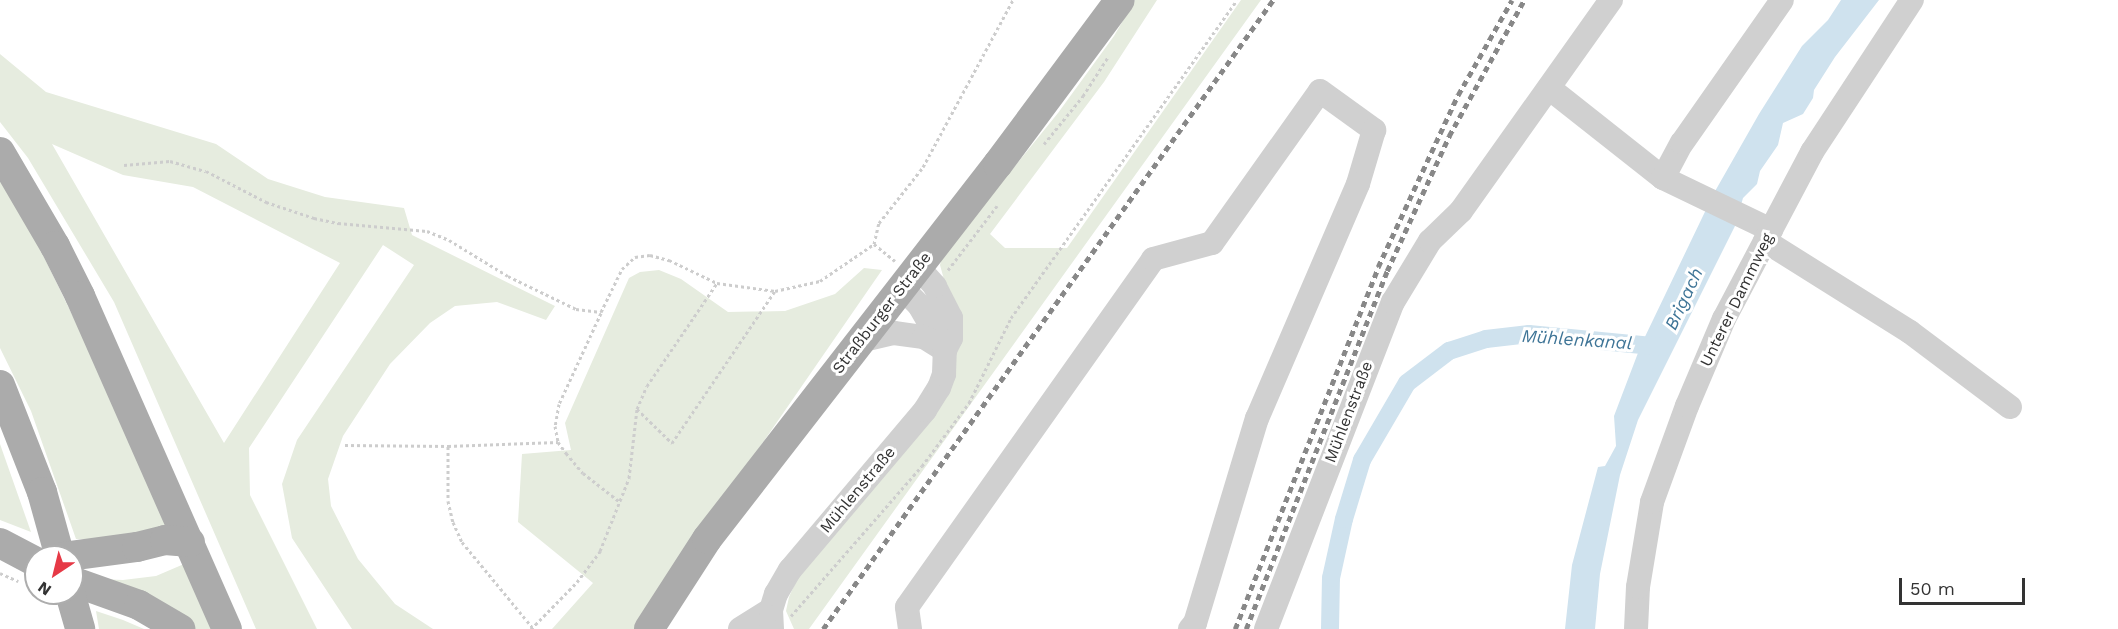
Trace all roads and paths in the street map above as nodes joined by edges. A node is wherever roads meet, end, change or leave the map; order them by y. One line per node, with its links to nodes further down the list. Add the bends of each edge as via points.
1 (1013, 0): 12 (path, via 923,167 879,223)
2 (1120, 0): 13 (main road, Straßburger Straße)
3 (1237, 0): 32 (path, via 1011,318 969,402 922,466)
4 (1611, 0): 7 (street, Mühlenstraße)
5 (1782, 0): 10 (street, via 1682,143)
6 (1912, 0): 11 (street, Unterer Dammweg)
7 (1550, 88): 10 (street); 41 (street, Mühlenstraße, via 1461,211 1430,242 1393,302)
8 (0, 152): 26 (main road, via 80,296)
9 (124, 165): 16 (path, via 170,161 206,171 266,202 314,218 428,231 576,309)
10 (1663, 178): 11 (street)
11 (1764, 232): 20 (street, via 1910,332); 42 (street, Unterer Dammweg, via 1679,426 1652,502 1638,587)
12 (874, 244): 13 (path); 15 (path, via 820,282)
13 (911, 277): 17 (main road, Straßburger Straße); 18 (street, Mühlenstraße, via 936,286 951,318 951,338)
14 (717, 283): 15 (path); 16 (path, via 669,260 650,255 635,257 622,269); 21 (path, via 647,386)
15 (775, 291): 21 (path, via 672,443)
16 (601, 312): 22 (path, via 559,404 555,426)
17 (859, 341): 18 (street, via 894,333 924,337); 37 (main road, Straßburger Straße, via 707,539)
18 (945, 350): 32 (street, Mühlenstraße, via 944,374 925,410 790,570 776,594)
19 (0, 385): 27 (main road, via 42,492)
20 (2010, 407)
21 (637, 409): 25 (path, via 629,478)
22 (558, 442): 24 (path); 25 (path, via 583,472)
23 (345, 445): 24 (path)
24 (448, 446): 33 (path, via 448,501 462,542)
25 (620, 502): 33 (path, via 600,551 577,582)
26 (190, 542): 28 (main road, via 165,540); 29 (main road, via 168,558 132,566); 36 (main road)
27 (57, 545)
28 (84, 554)
29 (84, 564)
30 (84, 585): 35 (main road, via 139,605)
31 (73, 605): 34 (main road, bridge)
32 (777, 620): 38 (street)
33 (531, 628)
34 (80, 629)
35 (180, 629)
36 (227, 629)
37 (649, 629)
38 (740, 629)
39 (910, 629): 40 (street, via 907,607 1153,259 1212,243 1320,91 1374,129 1354,194 1257,418)
40 (1190, 629)
41 (1266, 629)
42 (1636, 629)

